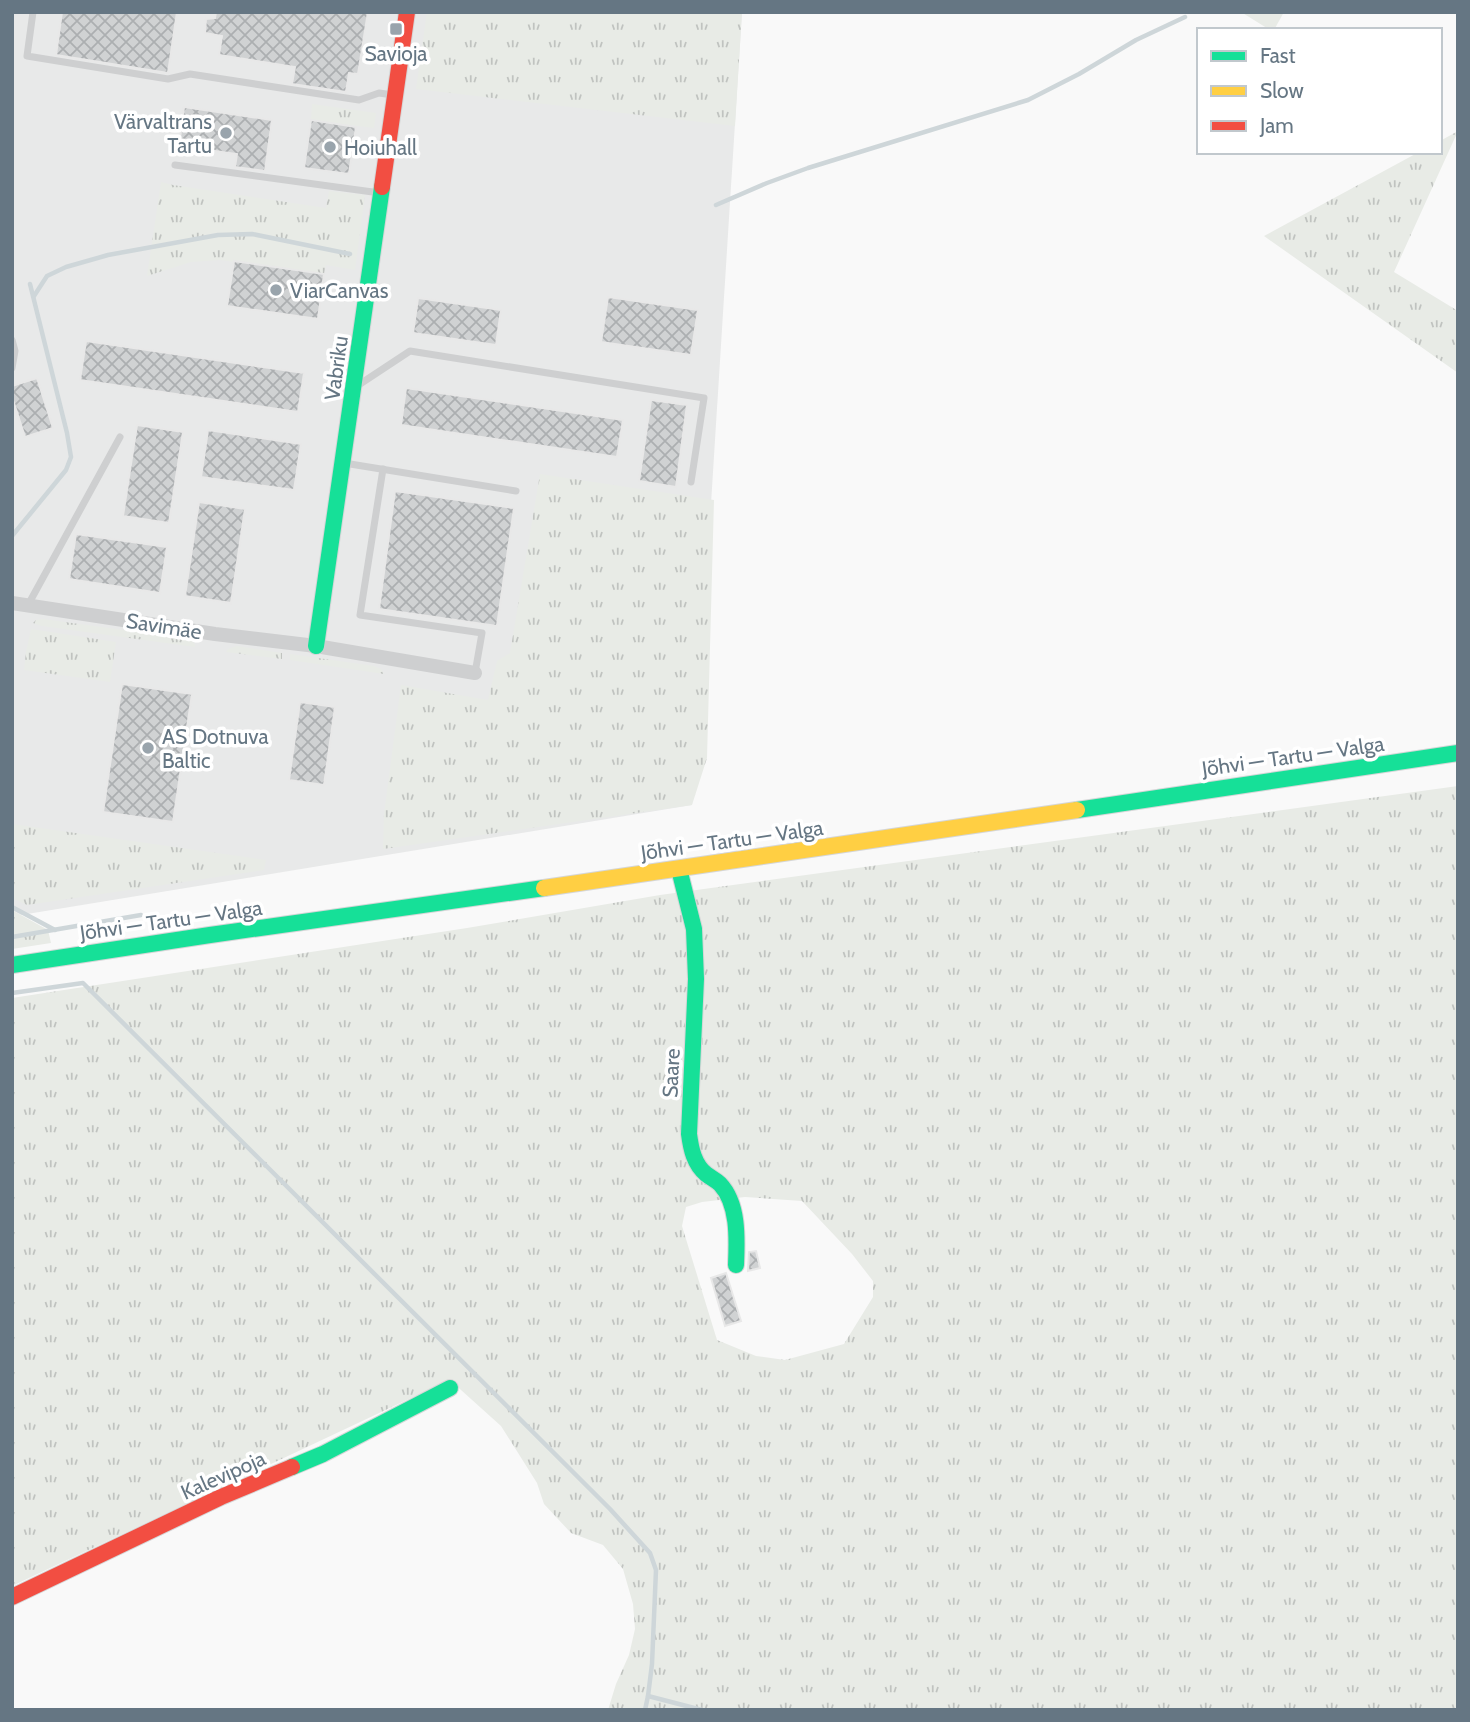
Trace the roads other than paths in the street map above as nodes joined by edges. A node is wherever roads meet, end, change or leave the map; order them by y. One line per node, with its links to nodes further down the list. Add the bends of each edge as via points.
1 (33, 12): 3 (lane, via 27,56 167,79 190,74 359,100 379,93)
2 (407, 12): 3 (main road, Vabriku)
3 (394, 95): 5 (main road, Vabriku)
4 (175, 165): 5 (lane)
5 (381, 193): 8 (main road, Vabriku)
6 (12, 340): 7 (lane)
7 (12, 369)
8 (354, 388): 10 (main road, Vabriku); 12 (lane, via 410,351 704,398)
9 (120, 437): 15 (lane)
10 (343, 463): 11 (lane); 16 (main road, Vabriku)
11 (383, 469): 13 (lane); 17 (lane, via 360,615 482,633)
12 (691, 482)
13 (516, 491)
14 (12, 603): 15 (street, Savimäe)
15 (28, 605): 16 (street, Savimäe)
16 (316, 646): 17 (street, Savimäe)
17 (475, 673)
18 (1458, 753): 19 (main road, Jõhvi — Tartu — Valga)
19 (679, 869): 20 (main road, Jõhvi — Tartu — Valga); 21 (main road, Saare, via 694,929 696,979 689,1134 701,1170 720,1184 730,1200)
20 (12, 965)
21 (736, 1265)
22 (450, 1388): 23 (main road, Kalevipoja, via 323,1454 221,1497)
23 (12, 1597)

